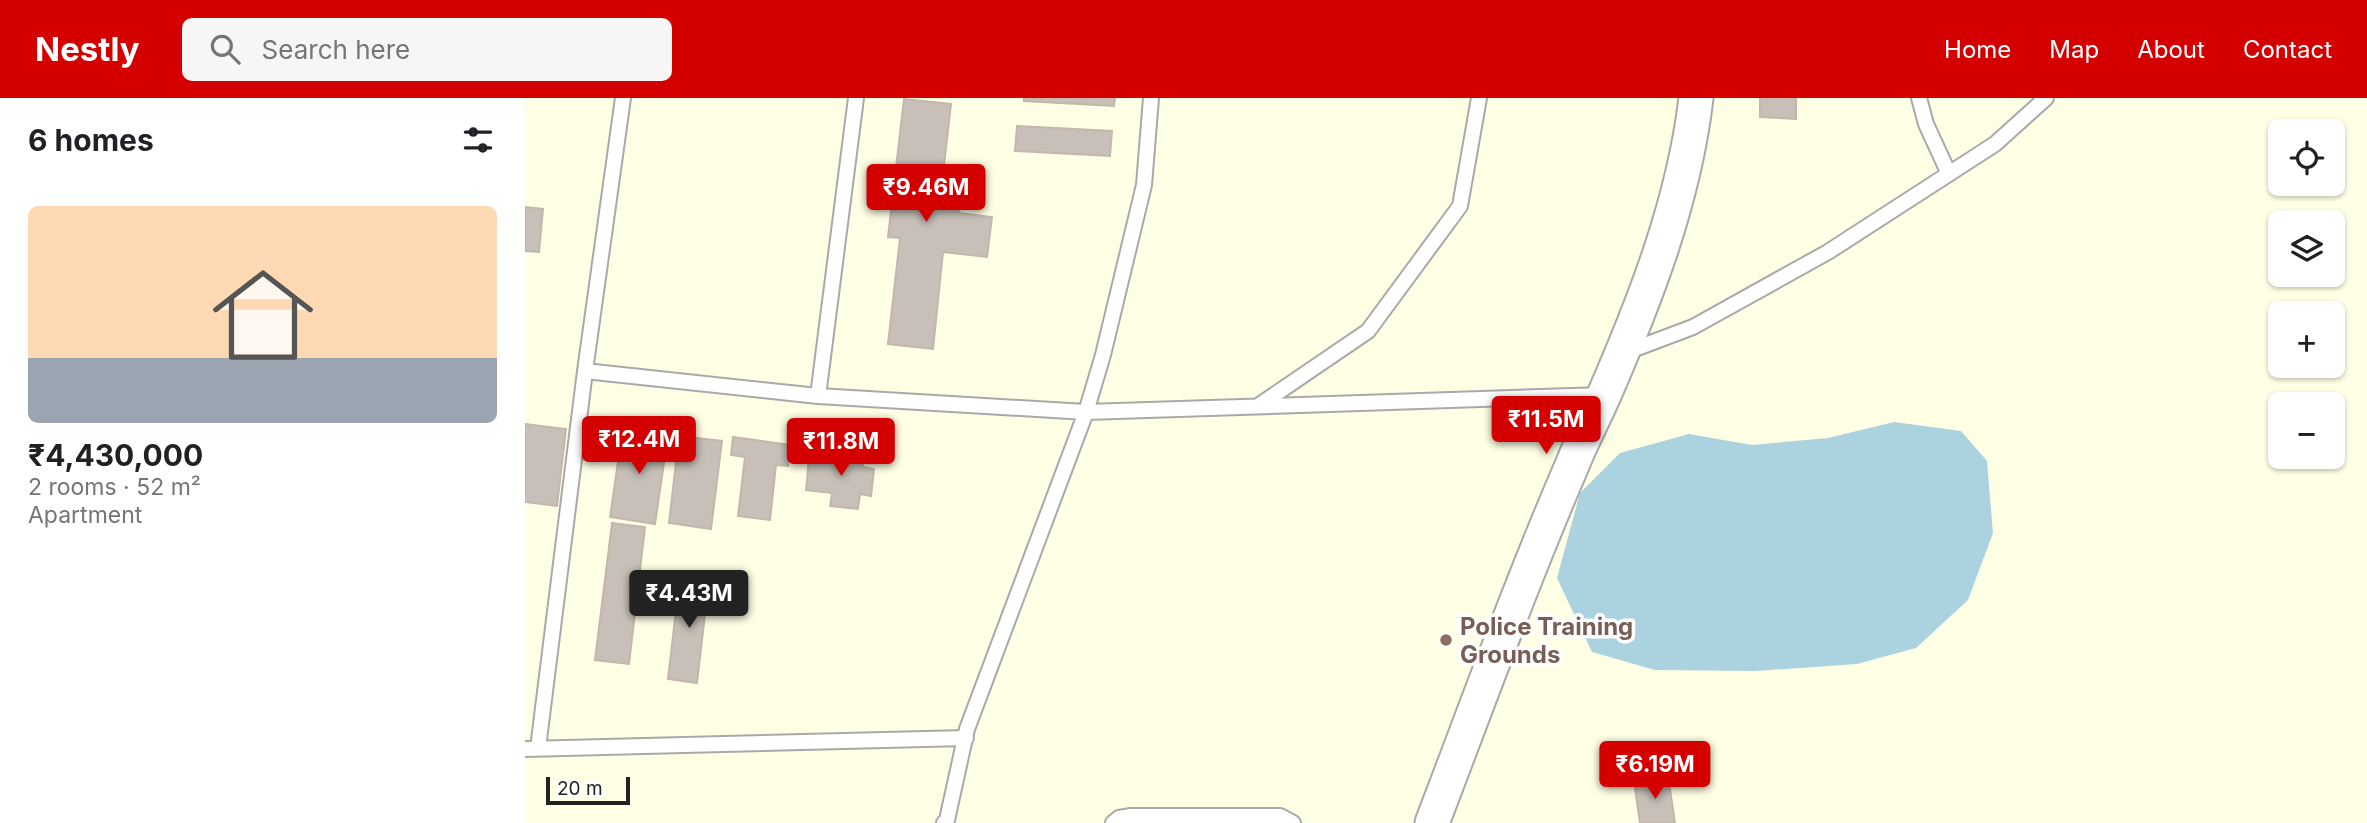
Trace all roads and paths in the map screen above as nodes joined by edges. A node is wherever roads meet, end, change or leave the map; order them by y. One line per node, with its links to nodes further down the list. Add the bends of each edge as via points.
1 (623, 98): 10 (lane)
2 (856, 98): 12 (lane)
3 (1151, 98): 14 (lane, via 1144,185)
4 (1479, 98): 13 (lane, via 1460,206 1368,331)
5 (1696, 98): 9 (street, via 1677,197)
6 (1919, 98): 8 (lane)
7 (2046, 98): 8 (lane, via 1995,144)
8 (1949, 174): 9 (lane, via 1828,252 1704,321)
9 (1620, 355): 11 (street)
10 (585, 372): 12 (lane); 16 (lane)
11 (1604, 395): 13 (lane); 20 (street, via 1573,462)
12 (818, 396): 14 (lane)
13 (1258, 406): 14 (lane)
14 (1086, 412): 15 (lane)
15 (966, 738): 16 (lane); 17 (lane)
16 (532, 749)
17 (944, 823)
18 (1114, 823): 19 (lane, via 1131,816 1280,816)
19 (1293, 823)
20 (1432, 823)

